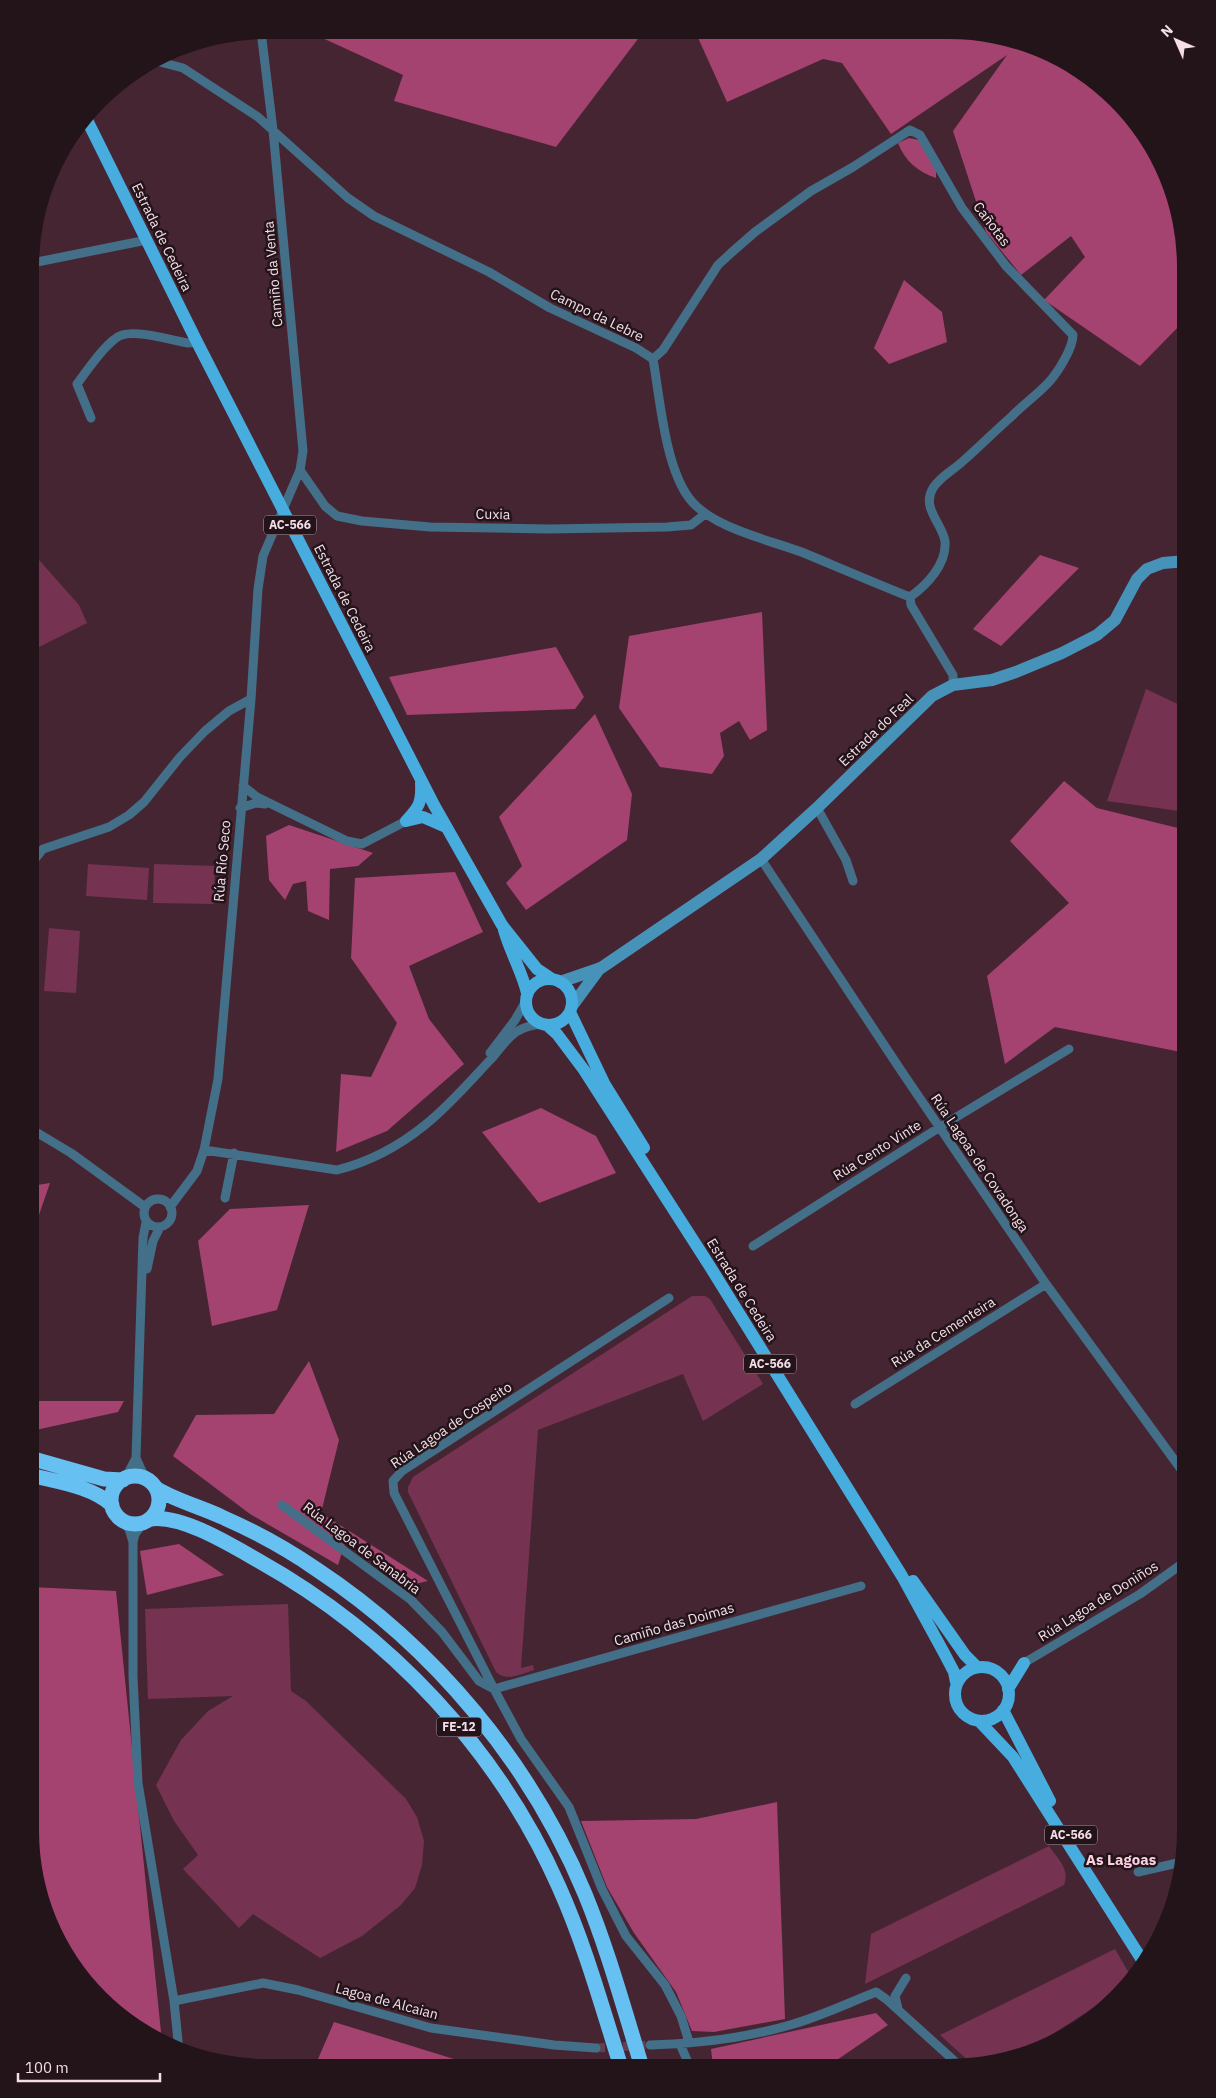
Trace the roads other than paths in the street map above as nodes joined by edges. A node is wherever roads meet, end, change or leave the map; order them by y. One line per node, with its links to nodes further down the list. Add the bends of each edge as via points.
1 (262, 39): 4 (street, Camiño da Venta)
2 (164, 63): 4 (street, Campo da Lebre, via 183,68)
3 (89, 124): 5 (main road, Estrada de Cedeira / AC-566)
4 (273, 130): 8 (street, Campo da Lebre, via 348,198 374,216 489,272 550,308); 10 (street, Camiño da Venta, via 303,450)
5 (147, 240): 6 (street); 7 (main road, Estrada de Cedeira / AC-566)
6 (39, 262)
7 (197, 342): 9 (street, via 131,333 120,335 77,384); 11 (main road, Estrada de Cedeira / AC-566)
8 (653, 359): 12 (street, Campo da Lebre, via 672,460 689,498); 14 (street, Cañotas, via 663,350 718,266 755,232 811,191 910,130 920,135 962,208 1006,266 1073,335 1073,344 1050,381 933,489 929,497 930,509 945,540 944,556 936,571)
9 (91, 418)
10 (300, 470): 11 (street, Camiño da Venta); 12 (street, Cuxia, via 324,506 337,516 362,521 430,527 667,528 691,526)
11 (283, 511): 16 (street, Rúa Río Seco, via 263,556); 17 (main road, Estrada de Cedeira / AC-566)
12 (704, 514): 14 (street, Campo da Lebre)
13 (1177, 562): 15 (main road, Estrada do Feal, via 1147,569 1137,579 1115,620 1088,639 1016,672 992,680)
14 (910, 597): 15 (street, via 911,605 953,675)
15 (953, 685): 22 (main road, Estrada do Feal, via 932,696)
16 (251, 699): 18 (street, Rúa Río Seco); 25 (street, via 229,711 205,731 129,816 109,827 43,849)
17 (421, 780): 19 (main road, Estrada de Cedeira / AC-566); 23 (main road, via 419,807)
18 (242, 786): 20 (street); 21 (street, Rúa Río Seco)
19 (434, 805): 23 (main road); 24 (main road, Estrada de Cedeira / AC-566)
20 (275, 807): 21 (street, via 256,802); 23 (street, via 347,841 362,844)
21 (240, 808): 38 (street, Rúa Río Seco, via 218,1080)
22 (817, 808): 26 (main road, Estrada do Feal); 27 (street, via 846,860)
23 (406, 821): 24 (main road, via 423,817)
24 (447, 828): 28 (main road, Estrada de Cedeira / AC-566)
25 (39, 854)
26 (761, 859): 29 (main road, Estrada do Feal); 36 (street, Rúa Lagoas de Covadonga)
27 (853, 881)
28 (502, 925): 30 (main road, Estrada de Cedeira / AC-566, via 536,968); 31 (main road, Estrada de Cedeira / AC-566, via 525,982)
29 (600, 968): 30 (main road, Estrada do Feal); 32 (main road, Estrada do Feal)
30 (556, 980): 31 (main road, via 537,982); 32 (main road, via 570,993)
31 (526, 997): 33 (main road, via 529,1015); 35 (street)
32 (571, 1009): 33 (main road, via 562,1022); 65 (main road, Estrada de Cedeira, via 605,1085 890,1545 965,1655)
33 (544, 1025): 35 (street, via 529,1026 514,1034); 67 (main road, Estrada de Cedeira / AC-566, via 557,1034 584,1070 767,1358 902,1576 954,1672)
34 (1069, 1049): 36 (street, Rúa Cento Vinte)
35 (476, 1074): 39 (street, via 426,1125 354,1166 337,1170)
36 (940, 1127): 45 (street, Rúa Cento Vinte); 46 (street, Rúa Lagoas de Covadonga)
37 (39, 1134): 41 (street)
38 (204, 1150): 39 (street); 42 (street, Rúa Río Seco, via 197,1171)
39 (234, 1153): 40 (street)
40 (225, 1198)
41 (145, 1207): 42 (street, via 151,1201 160,1200); 43 (street)
42 (170, 1207): 44 (street, via 170,1221)
43 (146, 1222): 44 (street); 47 (street)
44 (160, 1227): 47 (street, via 153,1241)
45 (752, 1246)
46 (1046, 1284): 49 (street, Rúa da Cementeira); 52 (street, Rúa Lagoas de Covadonga)
47 (142, 1289): 50 (street)
48 (669, 1298): 68 (street, Rúa Lagoa de Cospeito, via 402,1471 393,1481 394,1493)
49 (855, 1404)
50 (136, 1458): 54 (street); 55 (street)
51 (39, 1460): 55 (highway, via 104,1478)
52 (1177, 1464)
53 (39, 1477): 57 (highway, via 88,1491)
54 (145, 1478): 55 (highway); 56 (highway)
55 (124, 1479): 57 (highway, via 114,1491)
56 (157, 1489): 60 (highway, via 158,1509); 84 (highway, FE-12, via 223,1517 316,1568 407,1640 486,1726 556,1832 597,1924)
57 (112, 1505): 59 (highway)
58 (282, 1506): 68 (street, Rúa Lagoa de Sanabria, via 411,1600 442,1632 479,1681)
59 (124, 1521): 60 (highway, via 136,1524); 61 (street)
60 (146, 1521): 61 (street, via 135,1534); 83 (highway, FE-12, via 174,1519 224,1541 322,1599 382,1647 461,1729 497,1776 530,1829 559,1886 583,1948)
61 (133, 1542): 77 (street, via 133,1676 138,1782)
62 (1177, 1567): 64 (street, Rúa Lagoa de Doniños, via 1140,1594)
63 (861, 1586): 68 (street, Camiño das Doimas)
64 (1024, 1663): 66 (main road); 69 (main road)
65 (977, 1667): 66 (main road); 67 (main road, via 964,1673)
66 (996, 1671): 69 (main road)
67 (956, 1682): 71 (main road, AC-566, via 955,1698 960,1709)
68 (494, 1689): 80 (street, Rúa Lagoa de Sanabria, via 521,1739 569,1807 606,1897 626,1936 665,1986 681,2016)
69 (1008, 1689): 70 (main road, via 1008,1700)
70 (1003, 1710): 71 (main road, via 993,1718); 74 (main road, AC-566, via 1054,1808)
71 (979, 1721): 75 (main road, AC-566, via 1014,1758)
72 (1175, 1864): 73 (street)
73 (1138, 1872)
74 (1144, 1949)
75 (1140, 1957)
76 (906, 1978): 78 (street, via 895,1996)
77 (174, 2001): 79 (street); 82 (street, Lagoa de Alcaian, via 263,1983 431,2028)
78 (899, 2012): 80 (street, via 876,1992 792,2025 744,2036); 86 (street)
79 (178, 2042)
80 (685, 2043): 81 (street); 85 (street, Rúa Lagoa de Sanabria)
81 (650, 2045)
82 (596, 2048)
83 (618, 2059)
84 (639, 2059)
85 (688, 2059)
86 (952, 2059)

